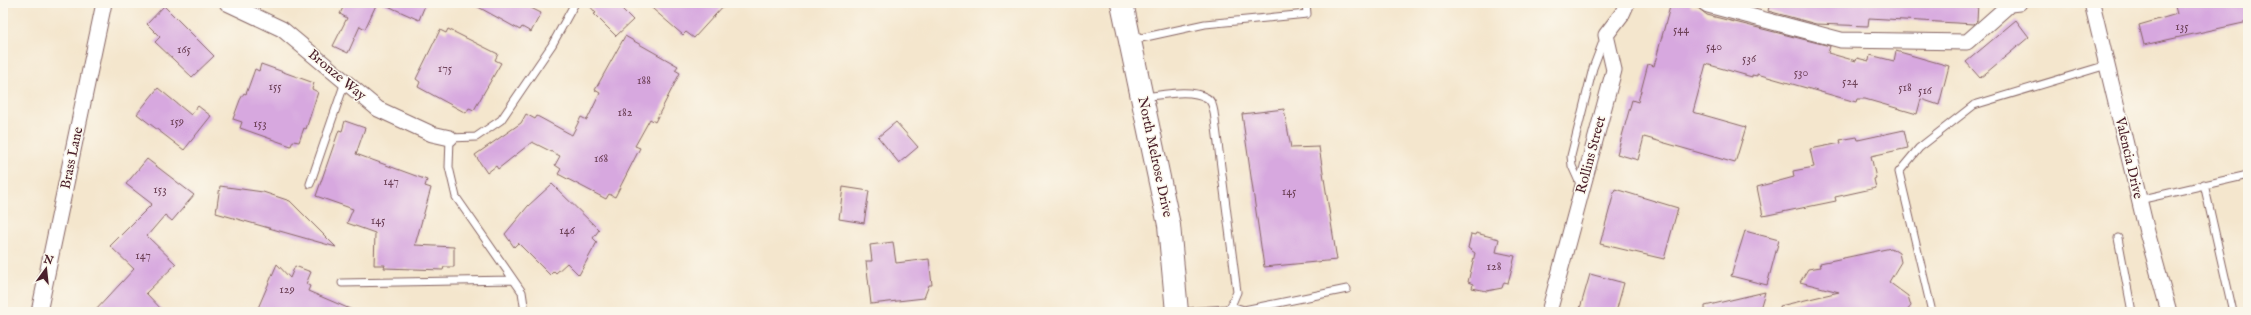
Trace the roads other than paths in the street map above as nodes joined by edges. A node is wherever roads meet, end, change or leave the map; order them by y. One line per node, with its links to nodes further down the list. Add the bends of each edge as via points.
1 (104, 3): 26 (street, Brass Lane)
2 (227, 3): 13 (street, Bronze Way, via 282,29)
3 (574, 3): 15 (lane, via 552,46 501,120 476,137)
4 (1122, 3): 11 (main road, North Melrose Drive)
5 (1306, 3): 11 (lane, via 1307,14 1205,24)
6 (1627, 3): 10 (street)
7 (1705, 3): 8 (street, via 1840,40 1967,42)
8 (2013, 3)
9 (2092, 3): 12 (street, Valencia Drive)
10 (1606, 36): 19 (street, Rollins Street, via 1614,70); 19 (lane, via 1593,68 1571,156 1572,166)
11 (1130, 40): 14 (main road, North Melrose Drive)
12 (2107, 65): 20 (street, Valencia Drive); 31 (lane, via 1974,105 1919,148 1899,172)
13 (345, 82): 15 (street, Bronze Way, via 378,109 432,134); 17 (lane)
14 (1142, 97): 25 (lane, via 1185,93 1207,98 1212,103 1236,292); 28 (main road, North Melrose Drive, via 1169,225)
15 (450, 138): 22 (lane, via 449,167 456,196)
16 (2248, 175): 18 (lane)
17 (310, 184)
18 (2204, 184): 20 (lane); 34 (lane)
19 (1582, 189): 30 (street, Rollins Street)
20 (2139, 200): 33 (street, Valencia Drive)
21 (2118, 238): 32 (lane)
22 (513, 280): 23 (lane); 27 (lane, via 522,292)
23 (342, 282)
24 (1347, 289): 25 (lane, via 1244,310)
25 (1231, 306): 29 (lane, via 1226,309)
26 (39, 312)
27 (525, 312)
28 (1177, 312)
29 (1185, 312)
30 (1549, 312)
31 (1932, 312)
32 (2132, 312)
33 (2169, 312)
34 (2233, 312)

